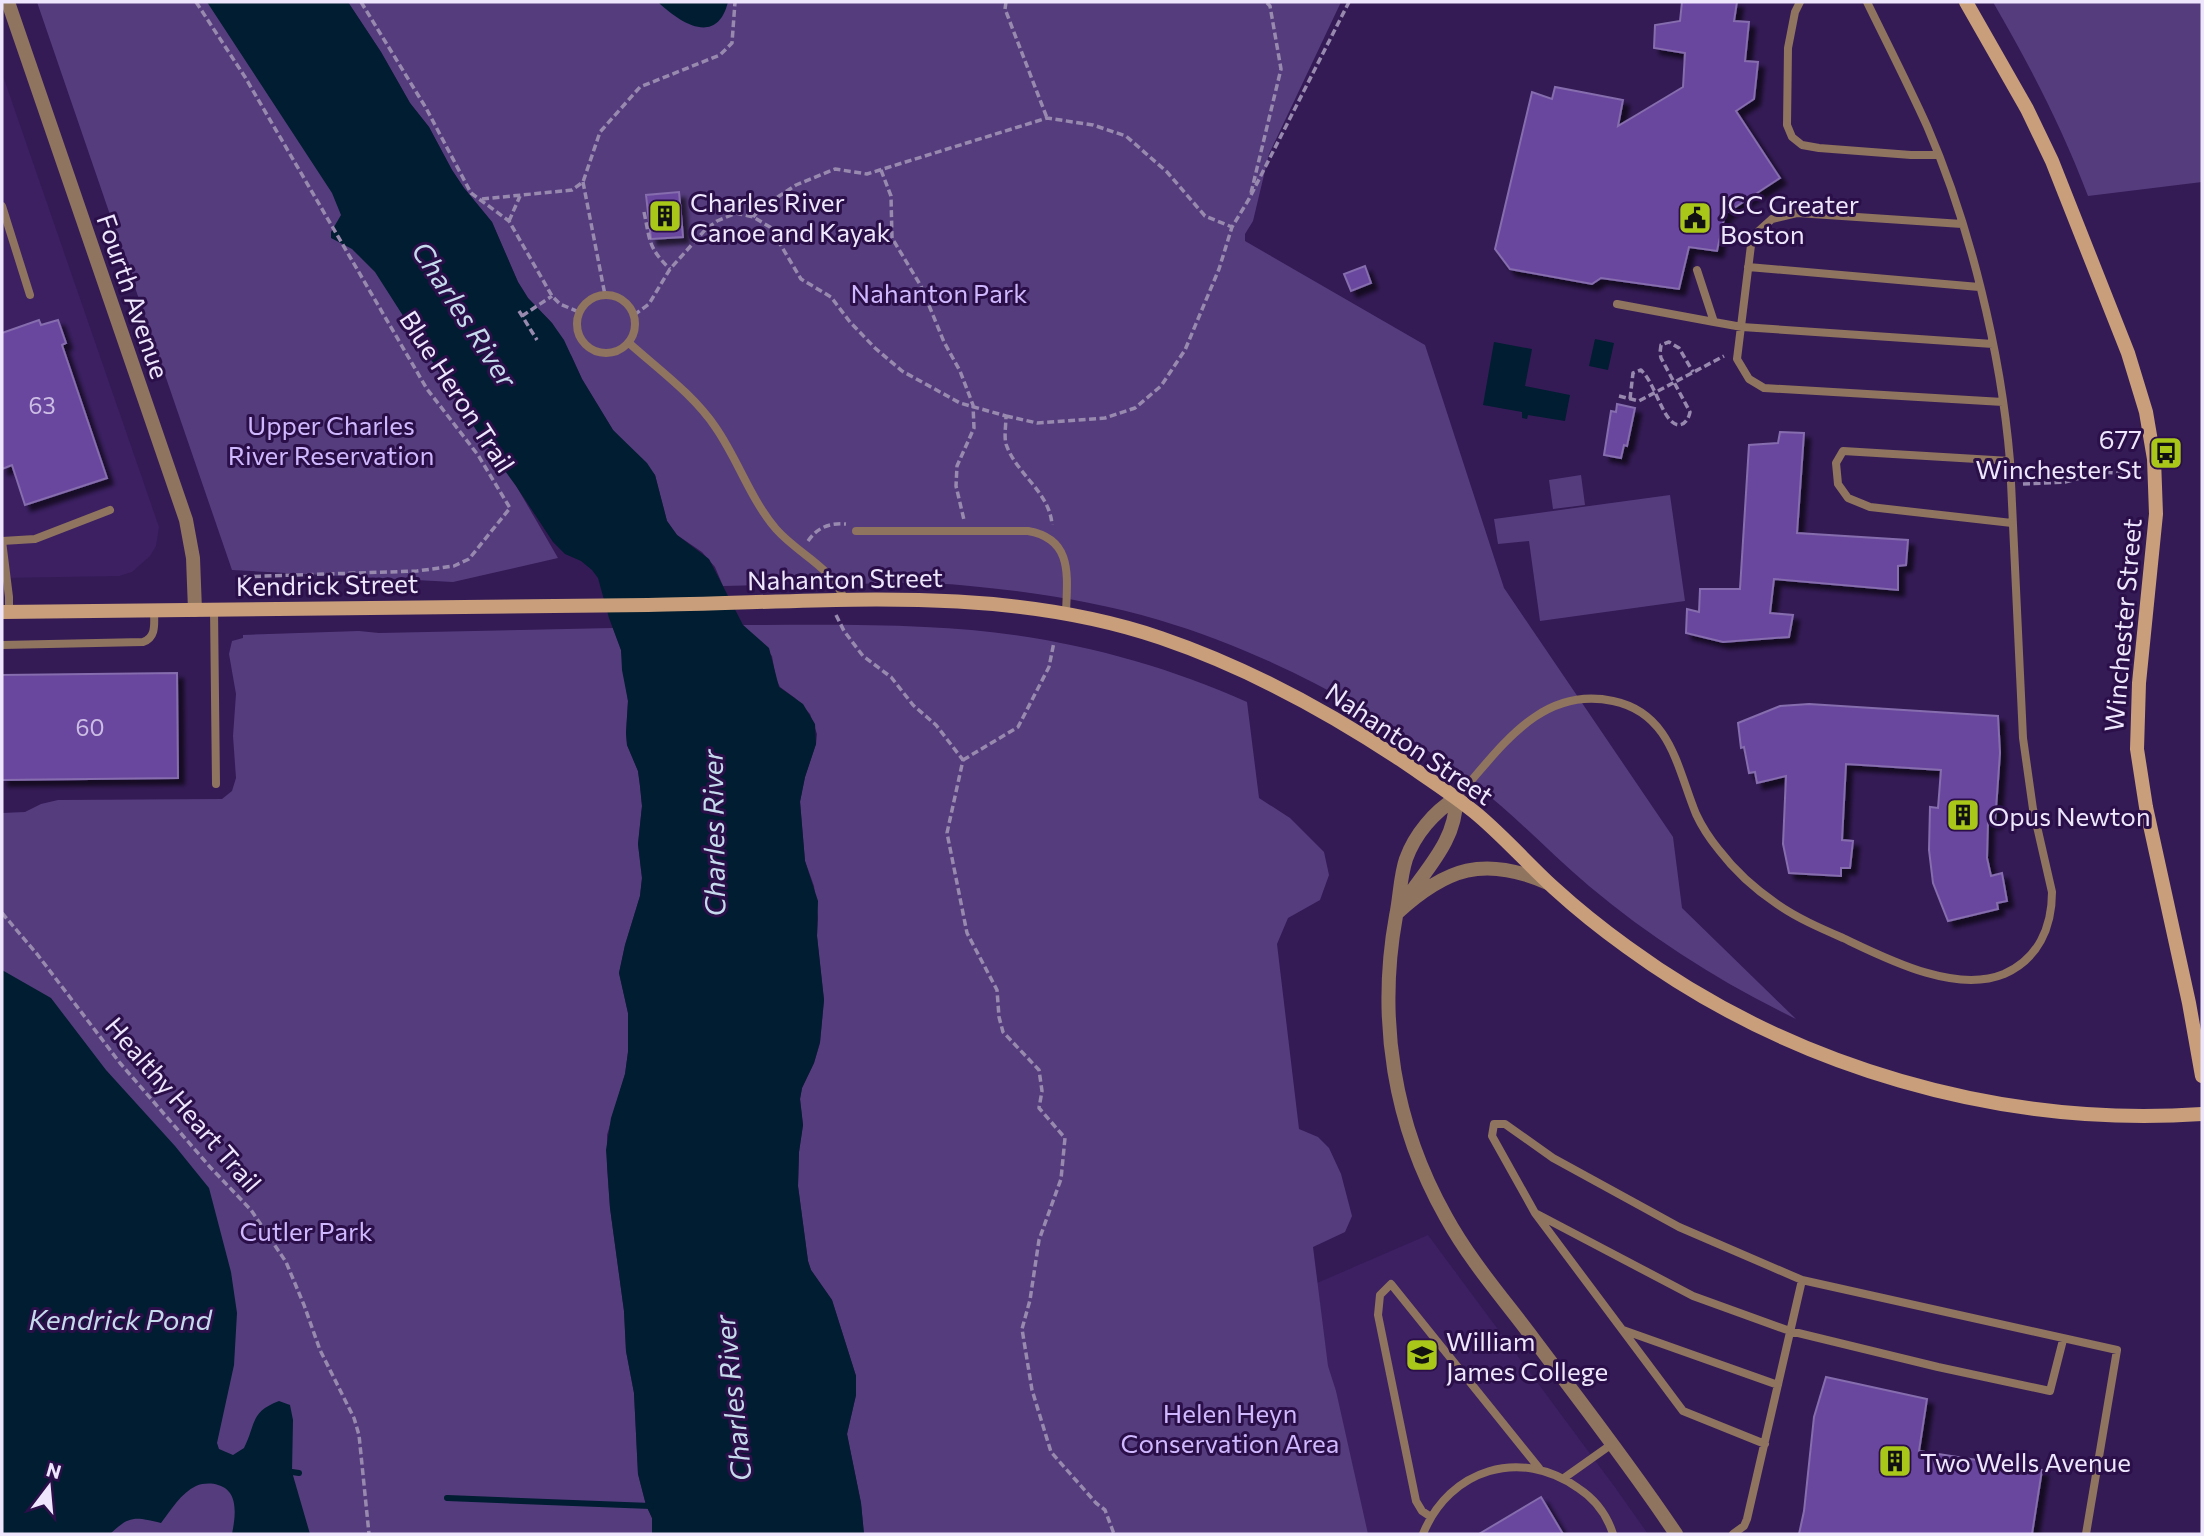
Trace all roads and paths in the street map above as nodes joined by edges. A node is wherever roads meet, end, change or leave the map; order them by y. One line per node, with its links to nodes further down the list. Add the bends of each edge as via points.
1 (8, 2): 65 (street, Fourth Avenue, via 186,520)
2 (196, 2): 60 (path, Blue Heron Trail, via 245,77 427,389 478,455 510,508 468,559 454,566)
3 (361, 2): 17 (path, via 471,193)
4 (735, 2): 14 (path, via 732,43 720,55 640,86 600,132)
5 (1006, 2): 11 (path)
6 (1266, 2): 16 (path, via 1280,69)
7 (1349, 2): 16 (path)
8 (1800, 2): 12 (lane, via 1788,48 1787,125 1792,137 1818,148)
9 (1867, 2): 12 (lane)
10 (1966, 2): 51 (main road, Winchester Street, via 2027,109 2062,186 2135,374)
11 (1047, 118): 13 (path); 23 (path, via 1126,136 1167,172 1205,216)
12 (1938, 155): 22 (lane)
13 (881, 170): 20 (path, via 867,174 835,169 796,185); 48 (path, via 891,196 892,238 920,286)
14 (583, 182): 15 (path, via 572,190); 29 (path)
15 (520, 196): 17 (path); 21 (path)
16 (1250, 199): 23 (path)
17 (480, 200): 21 (path)
18 (2, 206): 28 (lane)
19 (645, 212): 25 (path, via 650,245)
20 (752, 217): 25 (path, via 736,213 717,220); 48 (path, via 770,226 800,279 831,297 850,322 902,371 941,394)
21 (509, 221): 30 (path)
22 (1962, 224): 24 (lane, via 1797,213 1772,219 1752,237); 27 (lane)
23 (1232, 228): 49 (path, via 1185,350 1161,386 1135,408 1105,418 1037,423)
24 (1748, 267): 27 (lane); 37 (lane)
25 (670, 269): 34 (path, via 649,304)
26 (1697, 270): 36 (lane)
27 (1979, 287): 40 (lane)
28 (30, 295)
29 (605, 295): 33 (lane, via 590,300); 34 (lane, via 623,300)
30 (552, 296): 33 (path); 35 (path)
31 (1617, 304): 36 (lane)
32 (519, 311): 35 (path)
33 (579, 312): 39 (lane, via 578,330 595,351 613,352)
34 (634, 315): 39 (lane, via 636,324)
35 (522, 316): 38 (path)
36 (1714, 322): 37 (lane)
37 (1742, 327): 40 (lane); 41 (lane)
38 (537, 340)
39 (629, 343): 59 (lane, via 710,419 770,521)
40 (1993, 344): 47 (lane)
41 (1738, 350): 42 (path); 47 (lane, via 1737,359 1749,379 1764,388)
42 (1693, 372): 43 (path); 43 (path, via 1677,345 1661,345 1660,353)
43 (1674, 382): 44 (path); 44 (path, via 1690,412 1684,424 1670,420)
44 (1656, 392): 46 (path, via 1639,401); 46 (path, via 1637,370)
45 (1619, 396): 46 (path)
46 (1630, 399)
47 (2003, 402): 50 (lane)
48 (973, 405): 49 (path); 56 (path, via 974,428 957,466)
49 (1006, 416): 57 (path, via 1006,443 1046,502 1052,520)
50 (2010, 461): 52 (lane); 54 (lane, via 1843,451 1836,463 1838,484 1847,498 1870,507)
51 (2156, 477): 52 (path, via 2103,472 2065,482); 76 (main road, Winchester Street, via 2138,683 2137,749)
52 (2011, 485): 54 (lane)
53 (110, 510): 58 (lane, via 42,537)
54 (2012, 523): 72 (lane, via 2023,738 2052,892 2045,934 2037,949 2015,969 1984,979 1936,975 1870,951 1779,906 1743,876 1708,836 1661,730 1642,713 1619,702 1580,699 1538,713)
55 (856, 531): 56 (lane); 59 (path, via 838,523 821,527)
56 (965, 531): 57 (lane, via 1028,531)
57 (1050, 537): 67 (lane, via 1064,561)
58 (2, 541): 66 (lane)
59 (800, 551): 61 (lane, via 835,580)
60 (236, 577)
61 (838, 601): 62 (main road, Nahanton Street); 67 (main road, Nahanton Street, via 961,601); 70 (path, via 844,631 863,656 891,677)
62 (653, 605): 63 (main road, Kendrick Street)
63 (214, 609): 65 (main road, Kendrick Street); 71 (lane)
64 (154, 610): 65 (main road, Kendrick Street); 66 (main road, Kendrick Street); 69 (lane, via 151,638 143,642)
65 (195, 610)
66 (5, 612)
67 (1066, 614): 72 (main road, Nahanton Street, via 1163,639 1249,674 1370,740)
68 (1054, 642): 70 (path, via 1049,667 1018,727)
69 (2, 645)
70 (963, 761): 90 (path, via 947,833 967,933 997,990 1003,1032 1040,1070 1039,1108 1065,1138 1060,1179 1039,1240 1022,1329 1032,1390 1051,1452 1105,1510)
71 (216, 784)
72 (1455, 798): 73 (main road, Nahanton Street); 75 (street, via 1451,832); 75 (street, via 1434,816 1410,850)
73 (1549, 883): 75 (street, via 1515,872 1472,869 1436,882); 77 (main road, Nahanton Street, via 1672,978 1763,1028 1851,1065 1953,1095 2034,1109 2117,1115)
74 (2, 913): 89 (path, Healthy Heart Trail, via 120,1063 251,1210 285,1262 354,1418)
75 (1397, 913): 84 (street, via 1387,983 1389,1034 1399,1101 1418,1160 1461,1242)
76 (2202, 1076)
77 (2202, 1114)
78 (1535, 1213): 79 (lane, via 1492,1136 1494,1124 1505,1124 1553,1157 1679,1227); 80 (lane); 81 (lane, via 1693,1296)
79 (1802, 1280): 81 (lane); 82 (lane)
80 (1622, 1329): 83 (lane); 85 (lane, via 1683,1411)
81 (1790, 1331): 82 (lane, via 2050,1391); 83 (lane)
82 (2063, 1340): 95 (lane, via 2118,1350)
83 (1778, 1385): 85 (lane)
84 (1612, 1444): 87 (lane); 93 (street)
85 (1765, 1444): 94 (lane, via 1746,1523)
86 (1539, 1468): 87 (lane); 88 (lane, via 1510,1467 1475,1477 1446,1497); 88 (lane, via 1391,1284 1380,1296 1378,1315 1414,1495 1418,1506)
87 (1564, 1478): 92 (lane, via 1597,1504)
88 (1431, 1517): 91 (lane)
89 (369, 1534)
90 (1114, 1534)
91 (1423, 1534)
92 (1613, 1534)
93 (1676, 1534)
94 (1733, 1534)
95 (2086, 1534)

